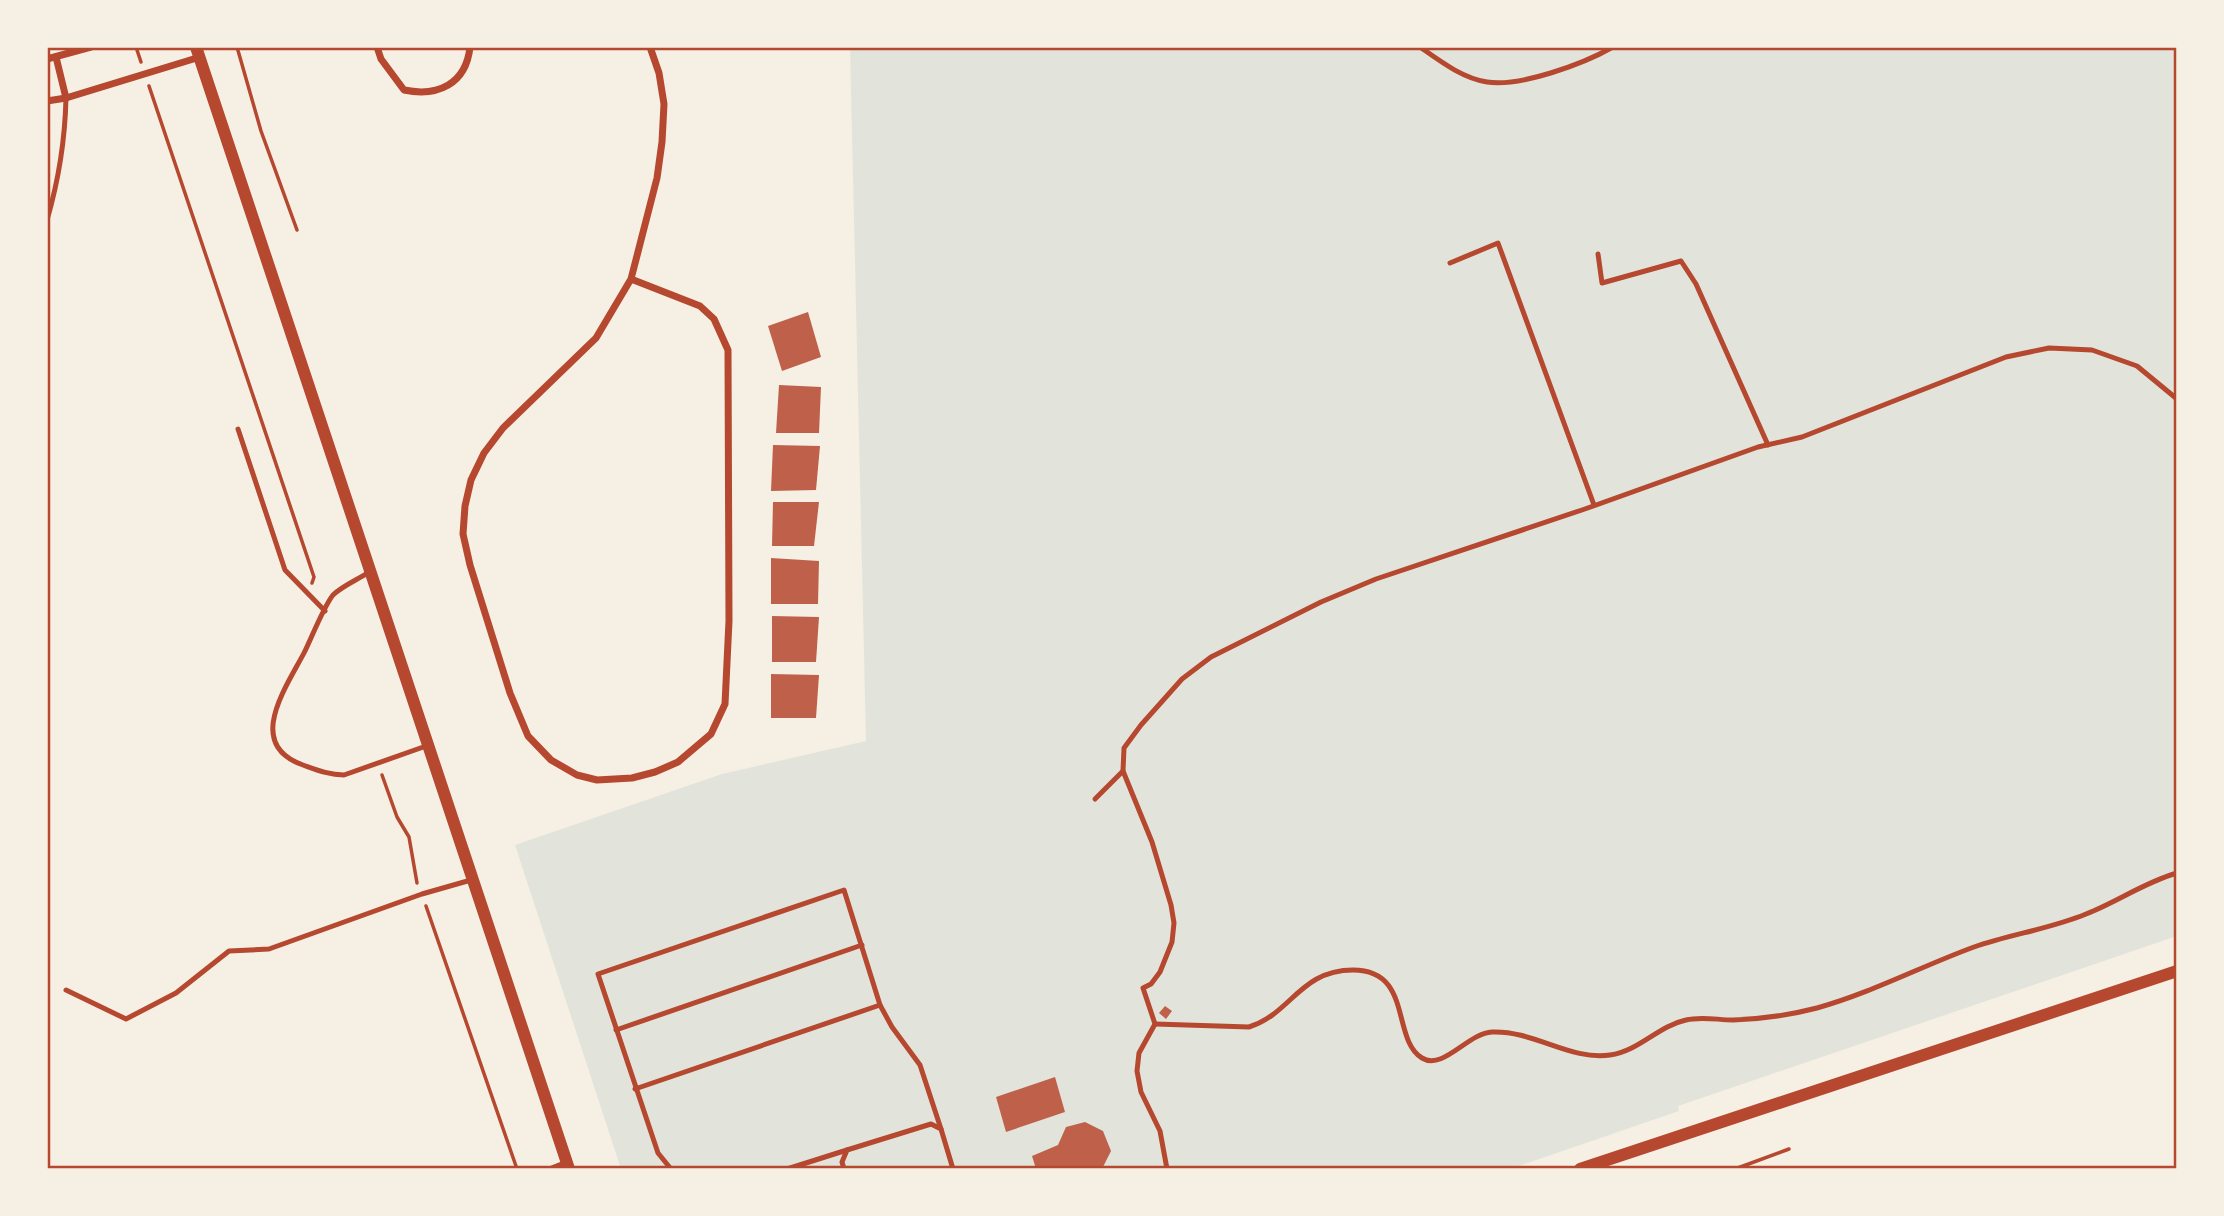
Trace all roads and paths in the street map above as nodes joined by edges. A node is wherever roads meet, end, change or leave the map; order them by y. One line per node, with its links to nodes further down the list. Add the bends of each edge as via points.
1 (91, 47): 10 (street)
2 (136, 47): 12 (path)
3 (237, 47): 16 (path)
4 (377, 47): 5 (street, via 404,90 422,94 462,75)
5 (470, 47)
6 (650, 47): 19 (street, via 664,104 662,142)
7 (1420, 47): 8 (lane, via 1458,71 1489,82 1536,76)
8 (1613, 47)
9 (198, 52): 12 (street); 24 (street)
10 (56, 57): 11 (street); 13 (street)
11 (47, 59)
12 (145, 74): 13 (street); 25 (path, via 314,577)
13 (66, 98): 14 (street); 15 (lane, via 58,184)
14 (47, 101)
15 (47, 220)
16 (297, 230)
17 (1598, 254): 22 (lane, via 1602,283 1681,261 1696,284)
18 (1450, 263): 23 (lane, via 1498,243)
19 (631, 279): 19 (street, via 596,338 503,428 484,453 471,480 463,534 510,693 528,736 551,760 597,780 632,778 678,762 711,734 725,704 728,350 714,319 700,306)
20 (2177, 398): 22 (lane, via 2137,366 2092,349 2049,348 2006,357 1815,432)
21 (238, 429): 25 (lane, via 285,570)
22 (1768, 445): 23 (lane)
23 (1594, 505): 29 (lane, via 1376,579 1211,657 1182,679 1141,725 1124,748)
24 (372, 570): 26 (lane, via 333,596); 27 (street)
25 (309, 595): 26 (lane)
26 (325, 611): 28 (lane, via 284,692 271,729 273,740 279,752 296,763 331,775)
27 (430, 745): 28 (lane); 32 (street)
28 (378, 763): 33 (path, via 397,817 410,837)
29 (1122, 771): 30 (lane); 38 (lane, via 1152,842 1174,923 1160,972 1143,988)
30 (1095, 799)
31 (2177, 873): 38 (lane, via 2077,918 1978,945 1818,1007 1752,1019 1682,1020 1626,1052 1609,1056 1493,1032 1475,1037 1442,1059 1420,1057 1386,983 1376,975 1353,970 1315,978 1269,1017 1249,1027)
32 (474, 879): 33 (lane); 44 (street)
33 (422, 894): 36 (lane, via 269,949 229,951 176,993 126,1019); 45 (path)
34 (862, 945): 37 (lane); 39 (lane); 39 (lane, via 844,890 598,974)
35 (2177, 971): 52 (street)
36 (66, 990)
37 (880, 1005): 40 (lane); 41 (lane, via 920,1065)
38 (1155, 1024): 51 (lane, via 1139,1054 1137,1072 1160,1131)
39 (616, 1030): 40 (lane)
40 (635, 1089): 47 (lane, via 658,1153)
41 (941, 1129): 43 (lane, via 931,1124); 50 (lane)
42 (1788, 1149): 53 (path)
43 (847, 1150): 48 (lane); 49 (lane)
44 (568, 1166): 46 (street)
45 (517, 1169)
46 (552, 1169)
47 (671, 1169)
48 (787, 1169)
49 (844, 1169)
50 (953, 1169)
51 (1167, 1169)
52 (1580, 1169)
53 (1735, 1169)

